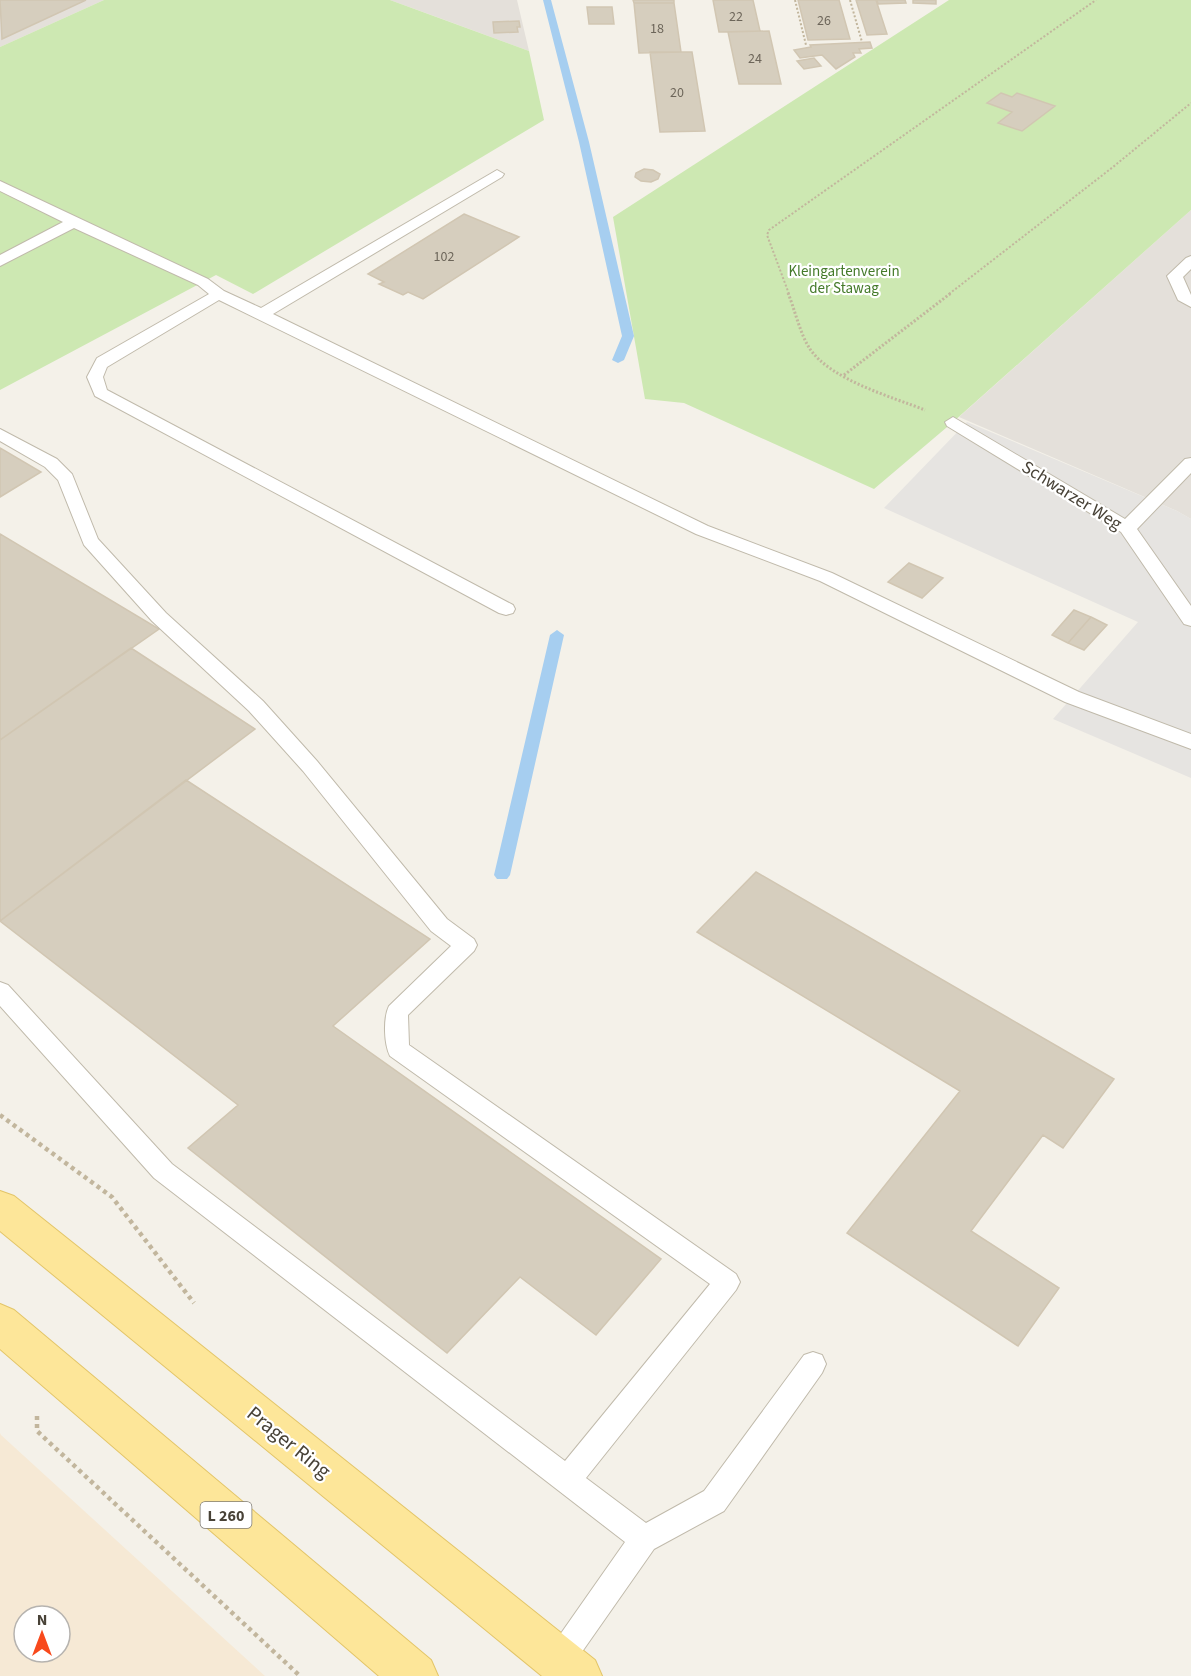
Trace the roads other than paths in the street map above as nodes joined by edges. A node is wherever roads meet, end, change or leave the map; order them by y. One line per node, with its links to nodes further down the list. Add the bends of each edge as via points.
1 (496, 174): 8 (lane)
2 (0, 185): 3 (lane)
3 (74, 222): 4 (lane); 6 (lane, via 203,282)
4 (0, 261)
5 (1191, 261): 7 (lane, via 1175,276 1183,297)
6 (219, 294): 8 (lane); 13 (lane, via 103,361 94,373 101,393)
7 (1191, 302)
8 (262, 314): 15 (lane, via 702,530 826,577 1072,697)
9 (953, 422): 12 (lane, Schwarzer Weg)
10 (0, 434): 20 (lane, via 51,463 66,478 90,541 159,617 256,706 439,925 466,945 397,1012 398,1049 727,1282)
11 (1191, 463): 12 (lane)
12 (1127, 528): 14 (lane, Schwarzer Weg)
13 (506, 609)
14 (1191, 620)
15 (1191, 742)
16 (0, 991): 20 (lane, via 163,1171)
17 (0, 1208): 22 (main road, Prager Ring)
18 (0, 1323): 23 (main road, L 260)
19 (813, 1364): 21 (lane, via 714,1501)
20 (567, 1480): 21 (lane)
21 (644, 1539): 22 (lane)
22 (569, 1667)
23 (415, 1676)

